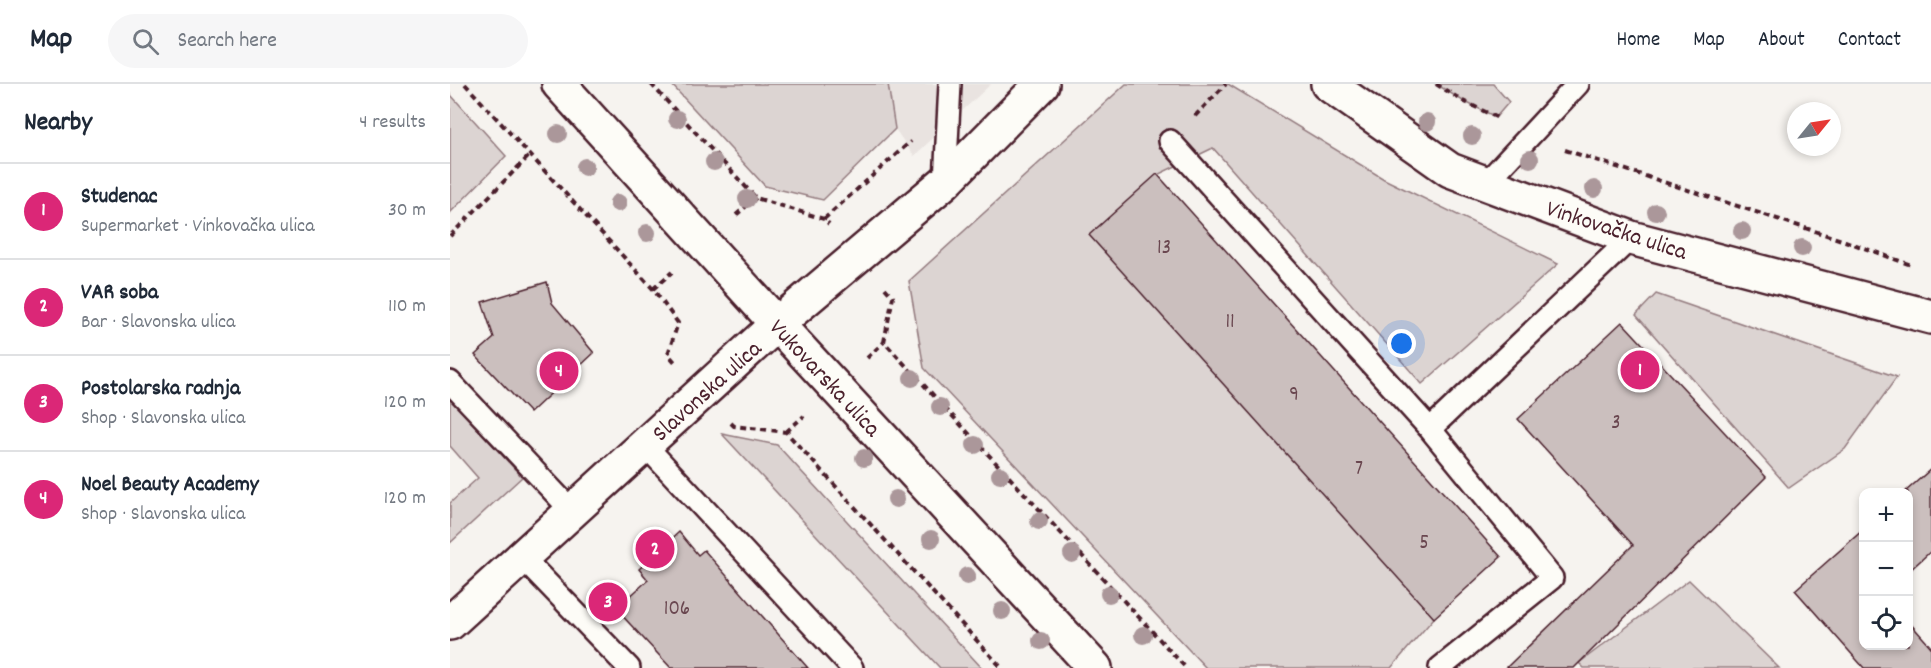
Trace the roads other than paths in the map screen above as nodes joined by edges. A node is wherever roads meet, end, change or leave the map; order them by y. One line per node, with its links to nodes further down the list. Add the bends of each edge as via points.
1 (559, 84): 11 (street, Vukovarska ulica)
2 (950, 84): 7 (lane)
3 (1042, 84): 7 (street, Slavonska ulica)
4 (1328, 84): 8 (street, Vinkovačka ulica, via 1450,170)
5 (1578, 84): 8 (lane)
6 (1170, 141): 13 (lane)
7 (945, 182): 11 (street, Slavonska ulica)
8 (1485, 184): 9 (street, Vinkovačka ulica)
9 (1631, 238): 10 (street, Vinkovačka ulica); 13 (lane)
10 (1931, 317)
11 (777, 324): 14 (street, Slavonska ulica); 20 (street, Vukovarska ulica)
12 (450, 382): 15 (lane)
13 (1430, 429): 21 (lane, via 1552,578)
14 (645, 445): 15 (street, Slavonska ulica); 19 (lane)
15 (573, 512): 16 (street, Slavonska ulica)
16 (522, 557): 17 (street, Slavonska ulica); 18 (lane)
17 (450, 623)
18 (629, 668)
19 (852, 668)
20 (1095, 668)
21 (1440, 668)

